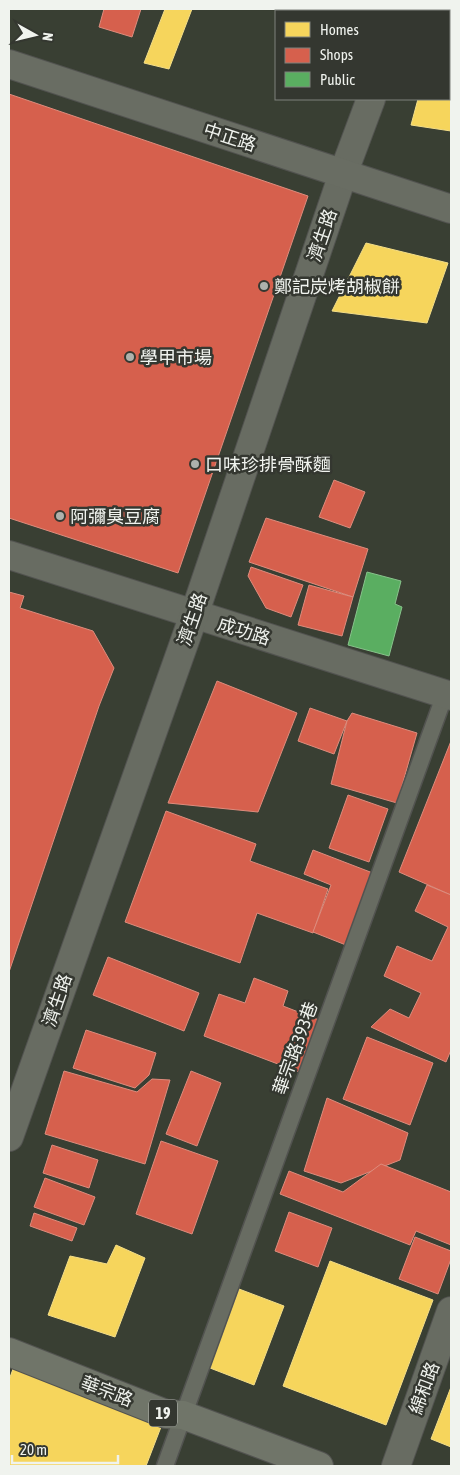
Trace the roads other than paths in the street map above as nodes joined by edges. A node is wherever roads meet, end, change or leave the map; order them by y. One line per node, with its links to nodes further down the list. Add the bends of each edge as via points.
1 (9, 64): 3 (main road, 中正路)
2 (371, 100): 3 (street, 濟生路)
3 (343, 174): 4 (main road, 中正路); 6 (street, 濟生路)
4 (451, 209)
5 (9, 555): 6 (street, 成功路)
6 (194, 615): 7 (street, 成功路); 8 (street, 濟生路)
7 (448, 695): 11 (lane, 華宗路393巷)
8 (9, 1137)
9 (451, 1311): 14 (street, 綿和路)
10 (9, 1352): 11 (main road, 華宗路 / 19, via 166,1414)
11 (182, 1416): 12 (lane, 華宗路393巷); 13 (main road, 華宗路 / 19)
12 (165, 1466)
13 (319, 1466)
14 (396, 1466)

